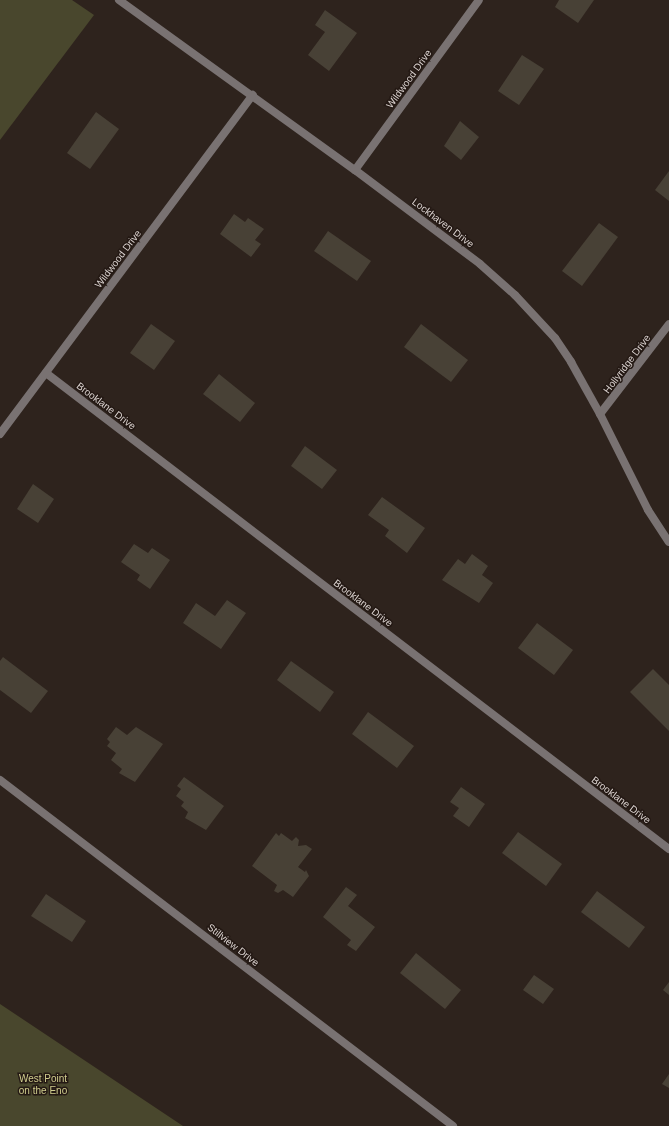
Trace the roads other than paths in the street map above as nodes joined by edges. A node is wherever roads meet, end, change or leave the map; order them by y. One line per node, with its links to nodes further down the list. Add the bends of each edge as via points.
1 (119, 0): 3 (street, Lockhaven Drive)
2 (479, 0): 4 (street, Wildwood Drive)
3 (253, 95): 4 (street, Lockhaven Drive); 6 (street, Wildwood Drive)
4 (355, 170): 7 (street, Lockhaven Drive, via 480,264 515,294 555,338)
5 (669, 324): 7 (street, Hollyridge Drive)
6 (46, 373): 8 (street, Wildwood Drive); 11 (street, Brooklane Drive)
7 (600, 414): 9 (street, Lockhaven Drive, via 648,510)
8 (0, 434)
9 (669, 542)
10 (0, 780): 12 (street, Stillview Drive)
11 (669, 850)
12 (453, 1126)

